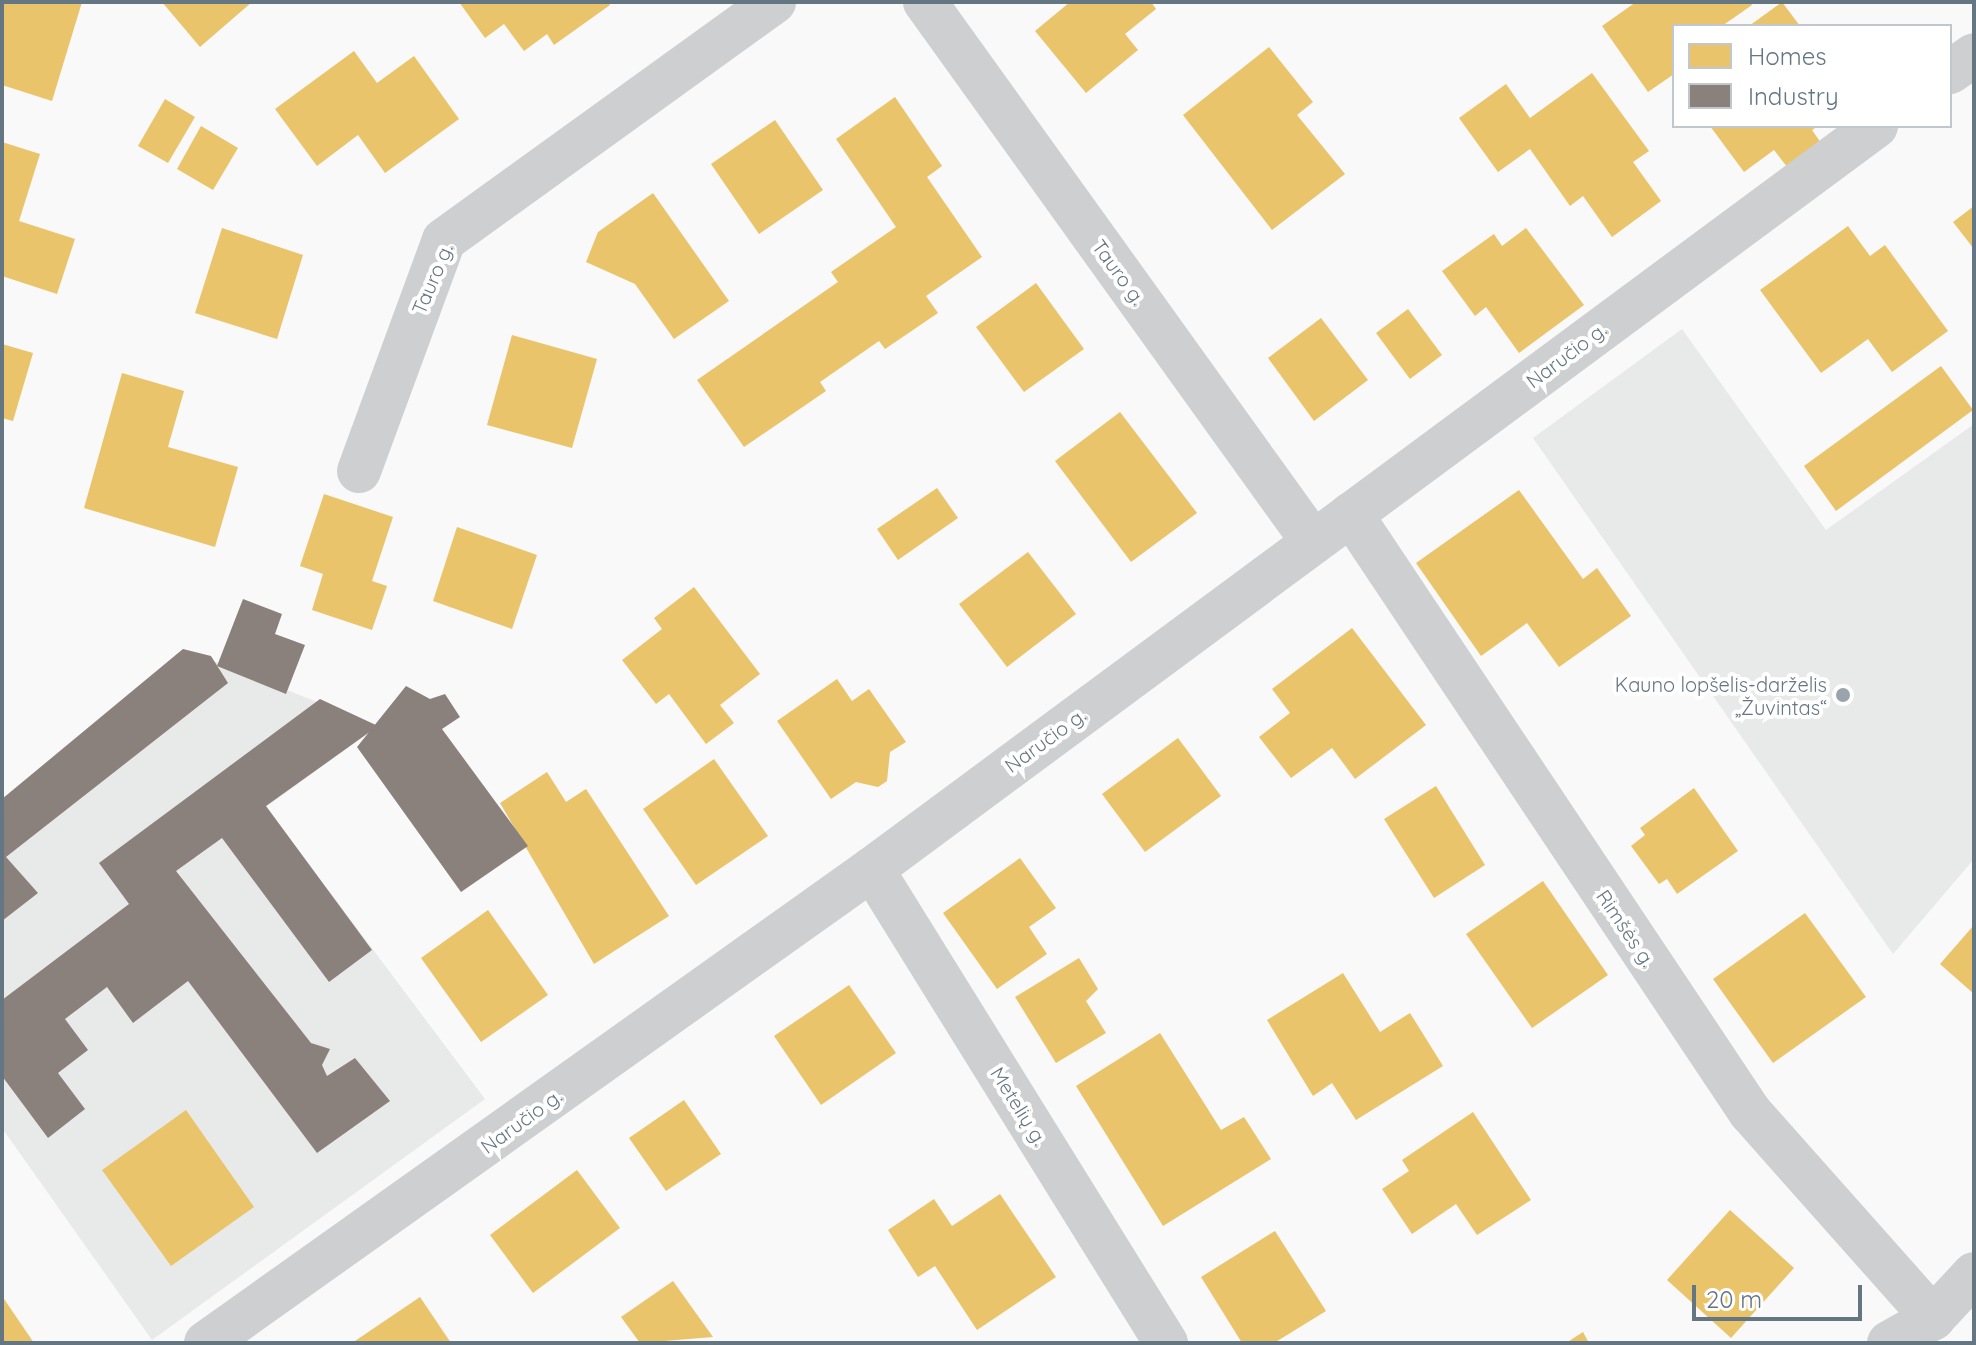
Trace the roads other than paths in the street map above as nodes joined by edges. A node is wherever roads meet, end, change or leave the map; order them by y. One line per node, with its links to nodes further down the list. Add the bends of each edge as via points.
1 (774, 2): 6 (street, Tauro g., via 444,240)
2 (925, 2): 8 (street, Tauro g.)
3 (1974, 55): 4 (street)
4 (1952, 71)
5 (1873, 128): 7 (street, Naručio g.)
6 (359, 471)
7 (1351, 514): 8 (street, Naručio g.); 11 (street, Rimšės g., via 1750,1112)
8 (1313, 542): 9 (street, Naručio g.)
9 (872, 869): 12 (street, Naručio g.); 13 (street, Metelių g.)
10 (1974, 1274): 11 (street)
11 (1933, 1318): 14 (street)
12 (206, 1343)
13 (1166, 1343)
14 (1889, 1343)

